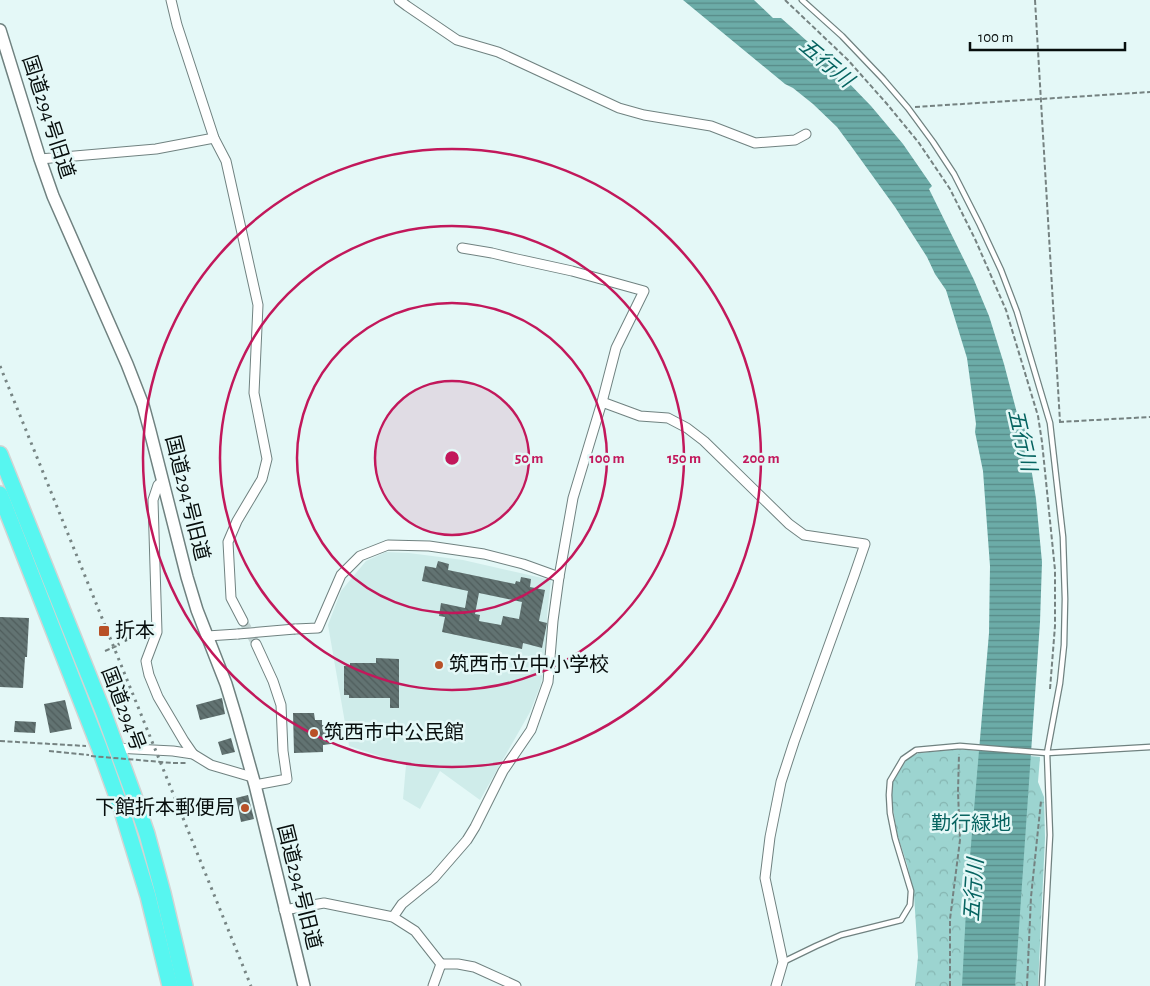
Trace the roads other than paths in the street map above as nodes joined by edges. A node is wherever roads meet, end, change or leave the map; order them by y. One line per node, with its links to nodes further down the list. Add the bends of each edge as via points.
1 (171, 0): 6 (street)
2 (399, 0): 5 (street, via 458,40 498,52 619,108 711,126 755,143 795,140)
3 (802, 0): 20 (lane, via 884,79 933,142 980,224 1017,312 1050,423 1062,536 1064,645 1060,683)
4 (0, 30): 7 (street, 国道294号旧道)
5 (806, 134)
6 (214, 138): 7 (street, via 156,149); 14 (street, via 226,161 258,305 254,393 267,459 262,479 228,542 231,598)
7 (40, 159): 11 (street, 国道294号旧道, via 127,364 150,431)
8 (462, 248): 9 (street, via 572,270 644,291 616,348)
9 (602, 402): 13 (street, via 573,498); 25 (street, via 640,416 668,418 687,428 804,535 865,544 797,732 781,782 770,837 765,878)
10 (0, 454): 18 (highway, 国道294号)
11 (162, 481): 15 (street, 国道294号旧道, via 187,577); 21 (street, via 153,500 157,632 146,661 158,697)
12 (0, 494): 19 (highway, 国道294号)
13 (559, 577): 15 (street, bridge, via 484,554 429,546 388,545 360,556 341,575 318,628); 24 (street, via 548,682 531,730 503,772 467,840 434,878 402,904)
14 (243, 621)
15 (207, 636): 22 (street, 国道294号旧道, via 226,684)
16 (256, 644): 22 (street, via 281,705 287,779)
17 (1150, 747): 20 (lane)
18 (117, 748): 19 (street); 21 (street); 28 (highway, 国道294号, via 164,893)
19 (95, 751): 27 (highway, 国道294号, via 132,840)
20 (1044, 753): 25 (lane, via 962,746 916,750 903,759 890,781 889,795 895,838 911,891 910,905 901,920 841,935); 33 (lane, via 1050,834)
21 (193, 754): 22 (street, via 211,765)
22 (253, 781): 23 (street, 国道294号旧道)
23 (284, 910): 24 (street, via 324,903); 29 (street, 国道294号旧道)
24 (393, 916): 26 (street, via 415,931)
25 (783, 962): 32 (street)
26 (441, 964): 30 (street); 31 (street, via 474,967)
27 (170, 986)
28 (185, 986)
29 (304, 986)
30 (433, 986)
31 (516, 986)
32 (776, 986)
33 (1042, 986)

